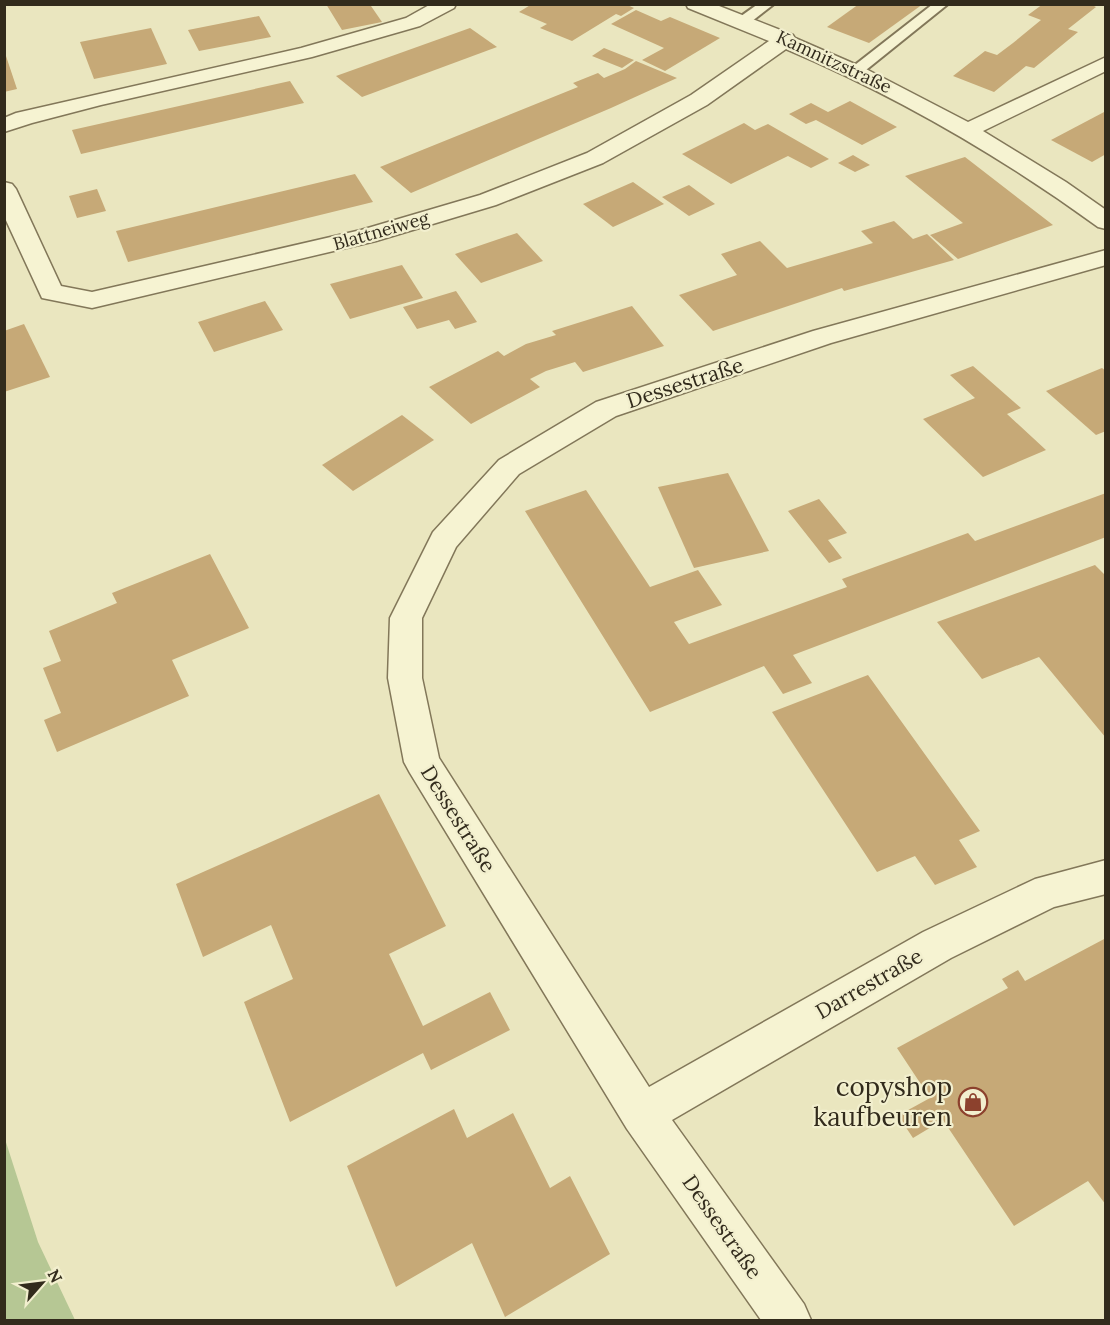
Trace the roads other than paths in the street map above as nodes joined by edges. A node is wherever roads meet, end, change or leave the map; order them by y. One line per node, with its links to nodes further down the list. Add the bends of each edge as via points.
1 (447, 4): 9 (street, via 413,22 305,53 101,99)
2 (695, 4): 5 (street, Kamnitzstraße)
3 (768, 4): 5 (lane)
4 (942, 4): 8 (lane)
5 (742, 22): 6 (street, Kamnitzstraße)
6 (786, 39): 8 (street, Kamnitzstraße); 11 (street, Blattneiweg, via 699,100 595,158 488,200 367,236 92,300 51,292)
7 (1106, 63): 10 (street)
8 (856, 71): 10 (street, Kamnitzstraße)
9 (4, 126)
10 (967, 130): 12 (street, Kamnitzstraße)
11 (4, 189)
12 (1106, 222)
13 (1106, 257): 15 (street, Dessestraße, via 822,337 606,409 509,467 444,540 406,618 405,678 422,762)
14 (1106, 877): 15 (street, Darrestraße, via 1048,891 937,945)
15 (642, 1114): 16 (street, Dessestraße)
16 (788, 1320)

